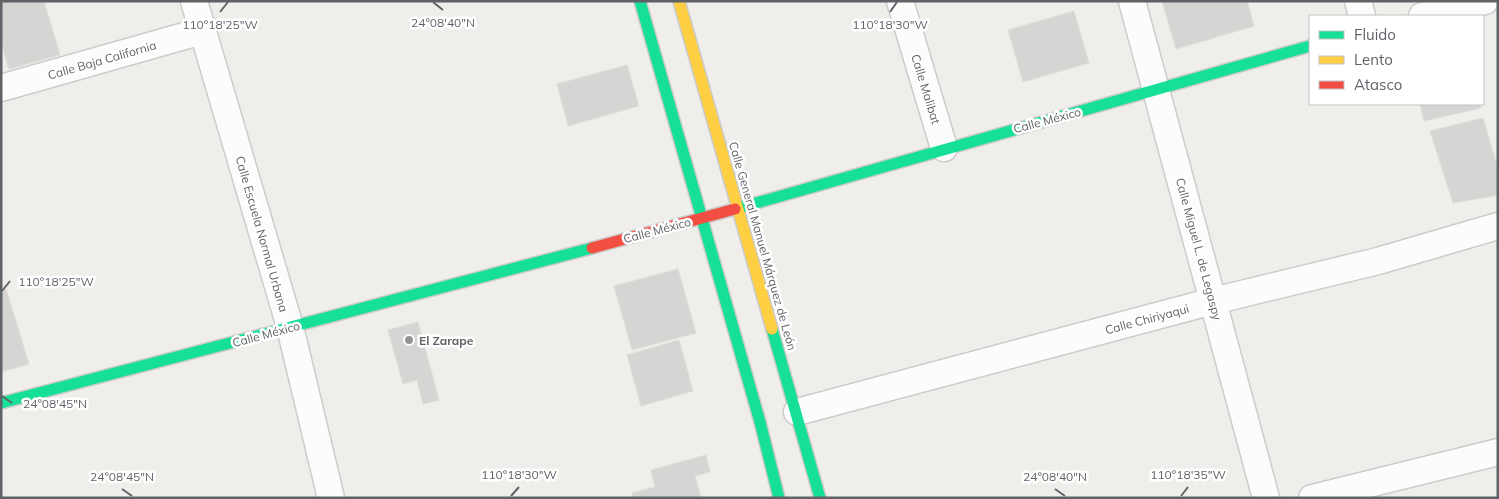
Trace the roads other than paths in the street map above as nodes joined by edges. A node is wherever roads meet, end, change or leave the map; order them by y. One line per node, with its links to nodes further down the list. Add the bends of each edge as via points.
1 (194, 1): 10 (street, Calle Escuela Normal Urbana)
2 (640, 1): 16 (street)
3 (679, 1): 15 (street, Calle General Manuel Márquez de León)
4 (900, 1): 14 (street, Calle Malibat)
5 (1132, 1): 13 (street, Calle Miguel L. de Legaspy)
6 (1358, 1): 8 (street)
7 (1485, 1): 9 (street)
8 (1362, 15)
9 (1426, 15)
10 (202, 31): 12 (street, Calle Baja California); 19 (street, Calle Escuela Normal Urbana)
11 (1309, 46): 13 (street, Calle México)
12 (1, 88)
13 (1156, 90): 14 (street, Calle México); 18 (street, Calle Miguel L. de Legaspy)
14 (944, 148): 15 (street, Calle México)
15 (738, 209): 16 (street, Calle México); 21 (street, Calle General Manuel Márquez de León)
16 (701, 219): 19 (street, Calle México); 24 (street)
17 (1498, 226): 18 (street, Calle Chiriyaqui, via 1378,261)
18 (1213, 301): 21 (street, Calle Chiriyaqui); 26 (street, Calle Miguel L. de Legaspy)
19 (290, 327): 20 (street, Calle México); 23 (street, Calle Escuela Normal Urbana)
20 (1, 403)
21 (797, 412): 25 (street, Calle General Manuel Márquez de León)
22 (1498, 452): 27 (street)
23 (331, 498)
24 (779, 498)
25 (820, 498)
26 (1266, 498)
27 (1312, 498)

